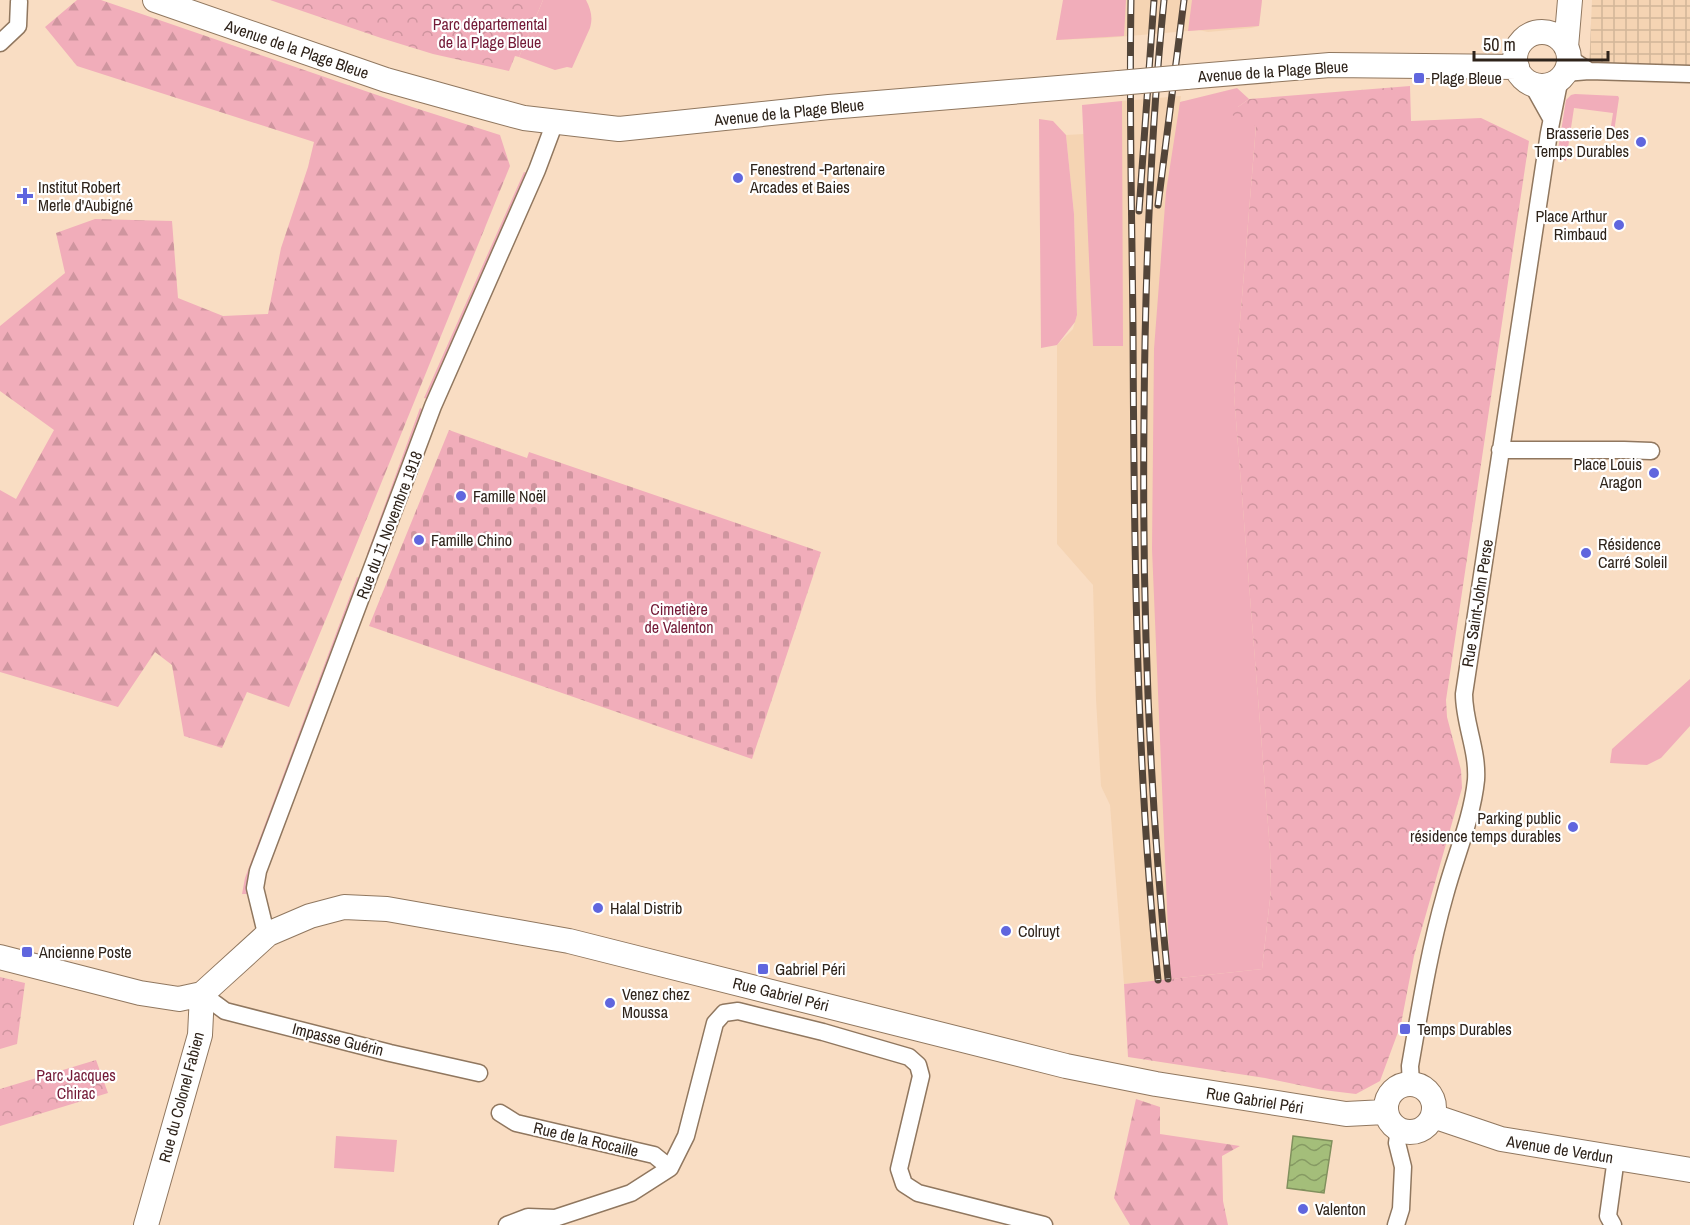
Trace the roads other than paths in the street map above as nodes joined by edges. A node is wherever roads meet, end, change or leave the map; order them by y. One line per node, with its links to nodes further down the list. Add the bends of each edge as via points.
1 (155, 0): 10 (street, Avenue de la Plage Bleue, via 386,80 524,118)
2 (1570, 1): 4 (street); 6 (street)
3 (19, 2): 5 (street, via 18,26)
4 (1542, 32): 6 (street, via 1558,37); 7 (street, via 1520,44)
5 (0, 43)
6 (1570, 65): 7 (street, via 1548,85); 8 (street); 9 (street, Rue Saint-John Perse)
7 (1522, 67): 9 (street); 10 (street, Avenue de la Plage Bleue, bridge, via 1330,65 829,106 619,129)
8 (1690, 74)
9 (1551, 118): 11 (street, Rue Saint-John Perse)
10 (555, 122): 13 (street, Rue du 11 Novembre 1918, via 433,406 258,871 256,899)
11 (1500, 450): 12 (street); 19 (street, Rue Saint-John Perse, via 1464,694 1476,778 1430,954 1410,1066)
12 (1651, 452)
13 (268, 934): 15 (street, Rue Gabriel Péri); 16 (street, Rue Gabriel Péri, via 344,907 387,909 569,941)
14 (0, 957): 15 (street, via 151,995 179,999)
15 (202, 994): 18 (street, Impasse Guérin, via 225,1011); 26 (street, Rue du Colonel Fabien, via 200,1035)
16 (829, 1006): 17 (street); 22 (street, Rue Gabriel Péri, via 1066,1066)
17 (823, 1032): 24 (street, via 738,1011 724,1013 715,1023 686,1136); 28 (street, via 909,1057 918,1065 921,1076 899,1169 904,1184 918,1193)
18 (479, 1073)
19 (1411, 1084): 21 (street, via 1427,1091 1432,1098); 22 (street, via 1402,1085 1389,1095 1385,1104)
20 (500, 1113): 24 (street, Rue de la Rocaille, via 516,1123 654,1155)
21 (1433, 1116): 22 (street, via 1430,1123 1416,1132 1407,1133); 23 (street, Avenue de Verdun, via 1501,1139)
22 (1392, 1121): 29 (street, via 1403,1167 1401,1209)
23 (1616, 1158): 25 (street, Avenue de Verdun); 30 (street, via 1608,1216)
24 (670, 1167): 27 (street, via 631,1193 555,1218 528,1217)
25 (1690, 1170)
26 (146, 1225)
27 (507, 1225)
28 (1044, 1225)
29 (1396, 1225)
30 (1613, 1225)

